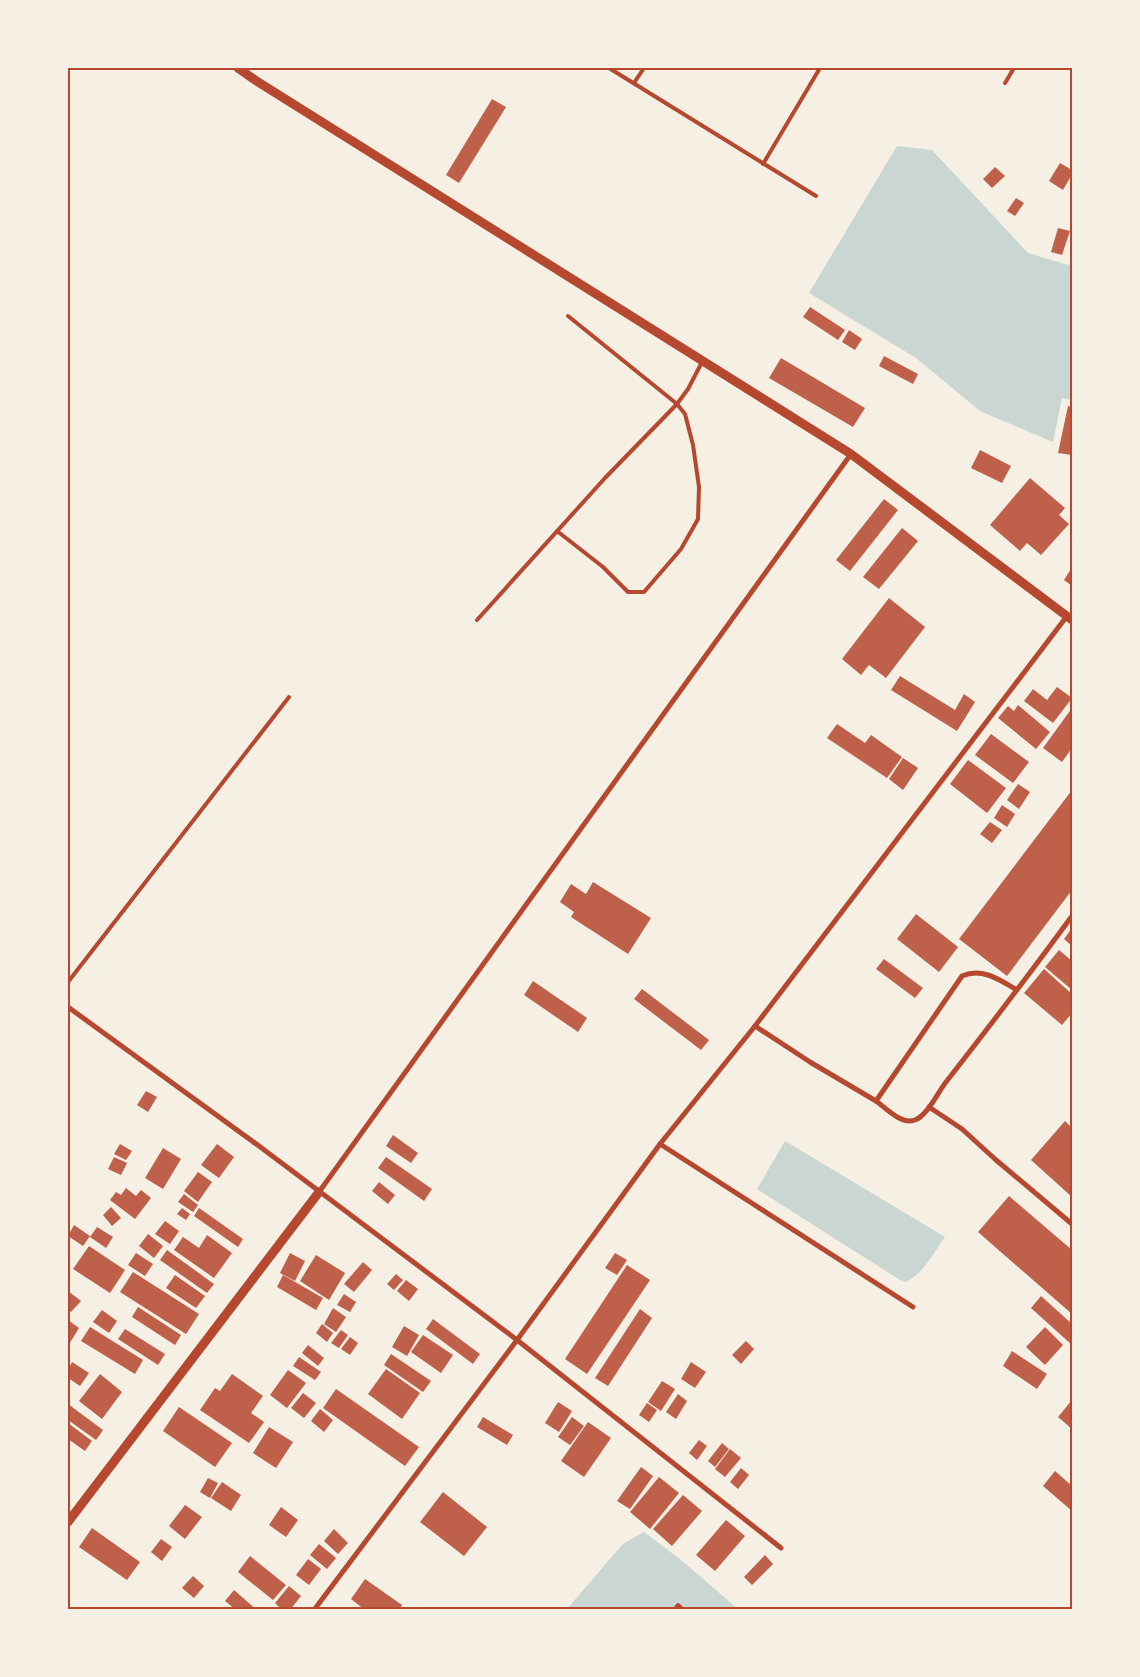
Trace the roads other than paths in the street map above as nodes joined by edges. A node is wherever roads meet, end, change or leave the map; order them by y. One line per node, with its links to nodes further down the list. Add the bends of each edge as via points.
1 (238, 68): 11 (street)
2 (609, 68): 6 (lane)
3 (644, 68): 6 (lane)
4 (820, 68): 8 (lane)
5 (1014, 68): 7 (lane)
6 (634, 83): 8 (lane)
7 (1005, 83)
8 (763, 164): 9 (lane)
9 (816, 196)
10 (568, 316): 12 (lane)
11 (702, 362): 12 (lane); 13 (street)
12 (677, 404): 14 (lane); 14 (lane, via 685,414 693,445 699,488 698,519 681,548 644,592 628,592 603,567)
13 (852, 454): 15 (street); 26 (street)
14 (557, 531): 16 (lane)
15 (1070, 618): 22 (street)
16 (477, 620)
17 (289, 697): 19 (lane)
18 (1072, 916): 20 (street)
19 (68, 982)
20 (1017, 990): 23 (street, via 980,972 962,976); 24 (street)
21 (68, 1007): 26 (street)
22 (755, 1026): 23 (street); 25 (street)
23 (876, 1101): 24 (street, via 907,1121 916,1120)
24 (929, 1107): 27 (street, via 962,1129)
25 (660, 1144): 28 (street); 29 (street)
26 (319, 1192): 29 (street); 30 (street)
27 (1072, 1224)
28 (913, 1307)
29 (517, 1340): 31 (street); 32 (street)
30 (68, 1522)
31 (781, 1548)
32 (314, 1610)
33 (674, 1610): 34 (lane, via 678,1605)
34 (683, 1610)

